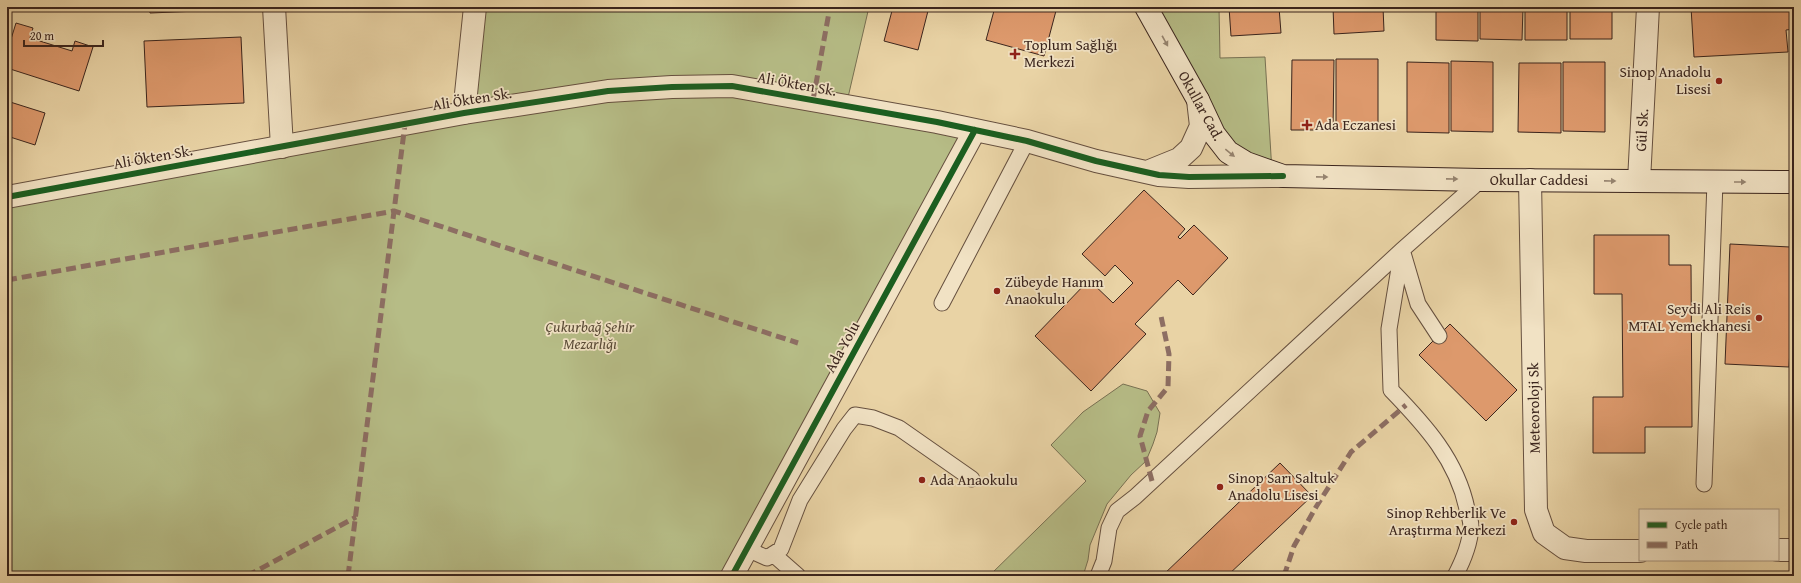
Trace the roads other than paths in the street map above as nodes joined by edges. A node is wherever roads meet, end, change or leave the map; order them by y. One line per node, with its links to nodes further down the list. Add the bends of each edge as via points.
1 (274, 7): 9 (street)
2 (475, 7): 6 (street)
3 (1146, 7): 5 (street, Okullar Cad., one-way to 5)
4 (1648, 7): 14 (street, Gül Sk.)
5 (1198, 100): 10 (street, via 1201,126 1191,148 1179,159); 11 (street, Okullar Cad., one-way to 11, via 1214,134 1228,152 1246,163)
6 (464, 113): 7 (street, Ali Ökten Sk., via 608,91 732,86); 9 (street, Ali Ökten Sk.)
7 (975, 130): 8 (street, Ali Ökten Sk.); 23 (street, Ada Yolu)
8 (1027, 141): 10 (street, Ali Ökten Sk., via 1096,161); 19 (lane)
9 (282, 147): 17 (street, Ali Ökten Sk.)
10 (1147, 172): 11 (street, Okullar Caddesi, via 1189,177)
11 (1283, 176): 12 (street, Okullar Caddesi, one-way to 12)
12 (1482, 180): 13 (street, Okullar Caddesi); 18 (lane)
13 (1530, 180): 14 (street, Okullar Caddesi, one-way to 14); 26 (street, Meteoroloji Sk, via 1536,510 1544,533 1565,548 1586,551)
14 (1639, 181): 15 (street, Okullar Caddesi)
15 (1715, 182): 16 (street, Okullar Caddesi, one-way to 16); 22 (lane)
16 (1794, 182)
17 (7, 197)
18 (1402, 250): 20 (lane, via 1418,304); 30 (lane, via 1117,511 1109,528 1104,562); 31 (lane, via 1389,329 1391,390 1424,424 1452,465 1465,499 1471,526 1465,557)
19 (942, 303)
20 (1439, 336)
21 (972, 479): 27 (lane, via 899,428 873,418 856,415 844,429 800,500 781,549)
22 (1704, 484)
23 (747, 549): 27 (lane, via 767,558); 28 (street, Ada Yolu)
24 (1779, 550): 25 (street)
25 (1794, 550)
26 (1639, 551)
27 (773, 554): 29 (lane)
28 (732, 576)
29 (798, 576)
30 (1098, 576)
31 (1455, 576)

